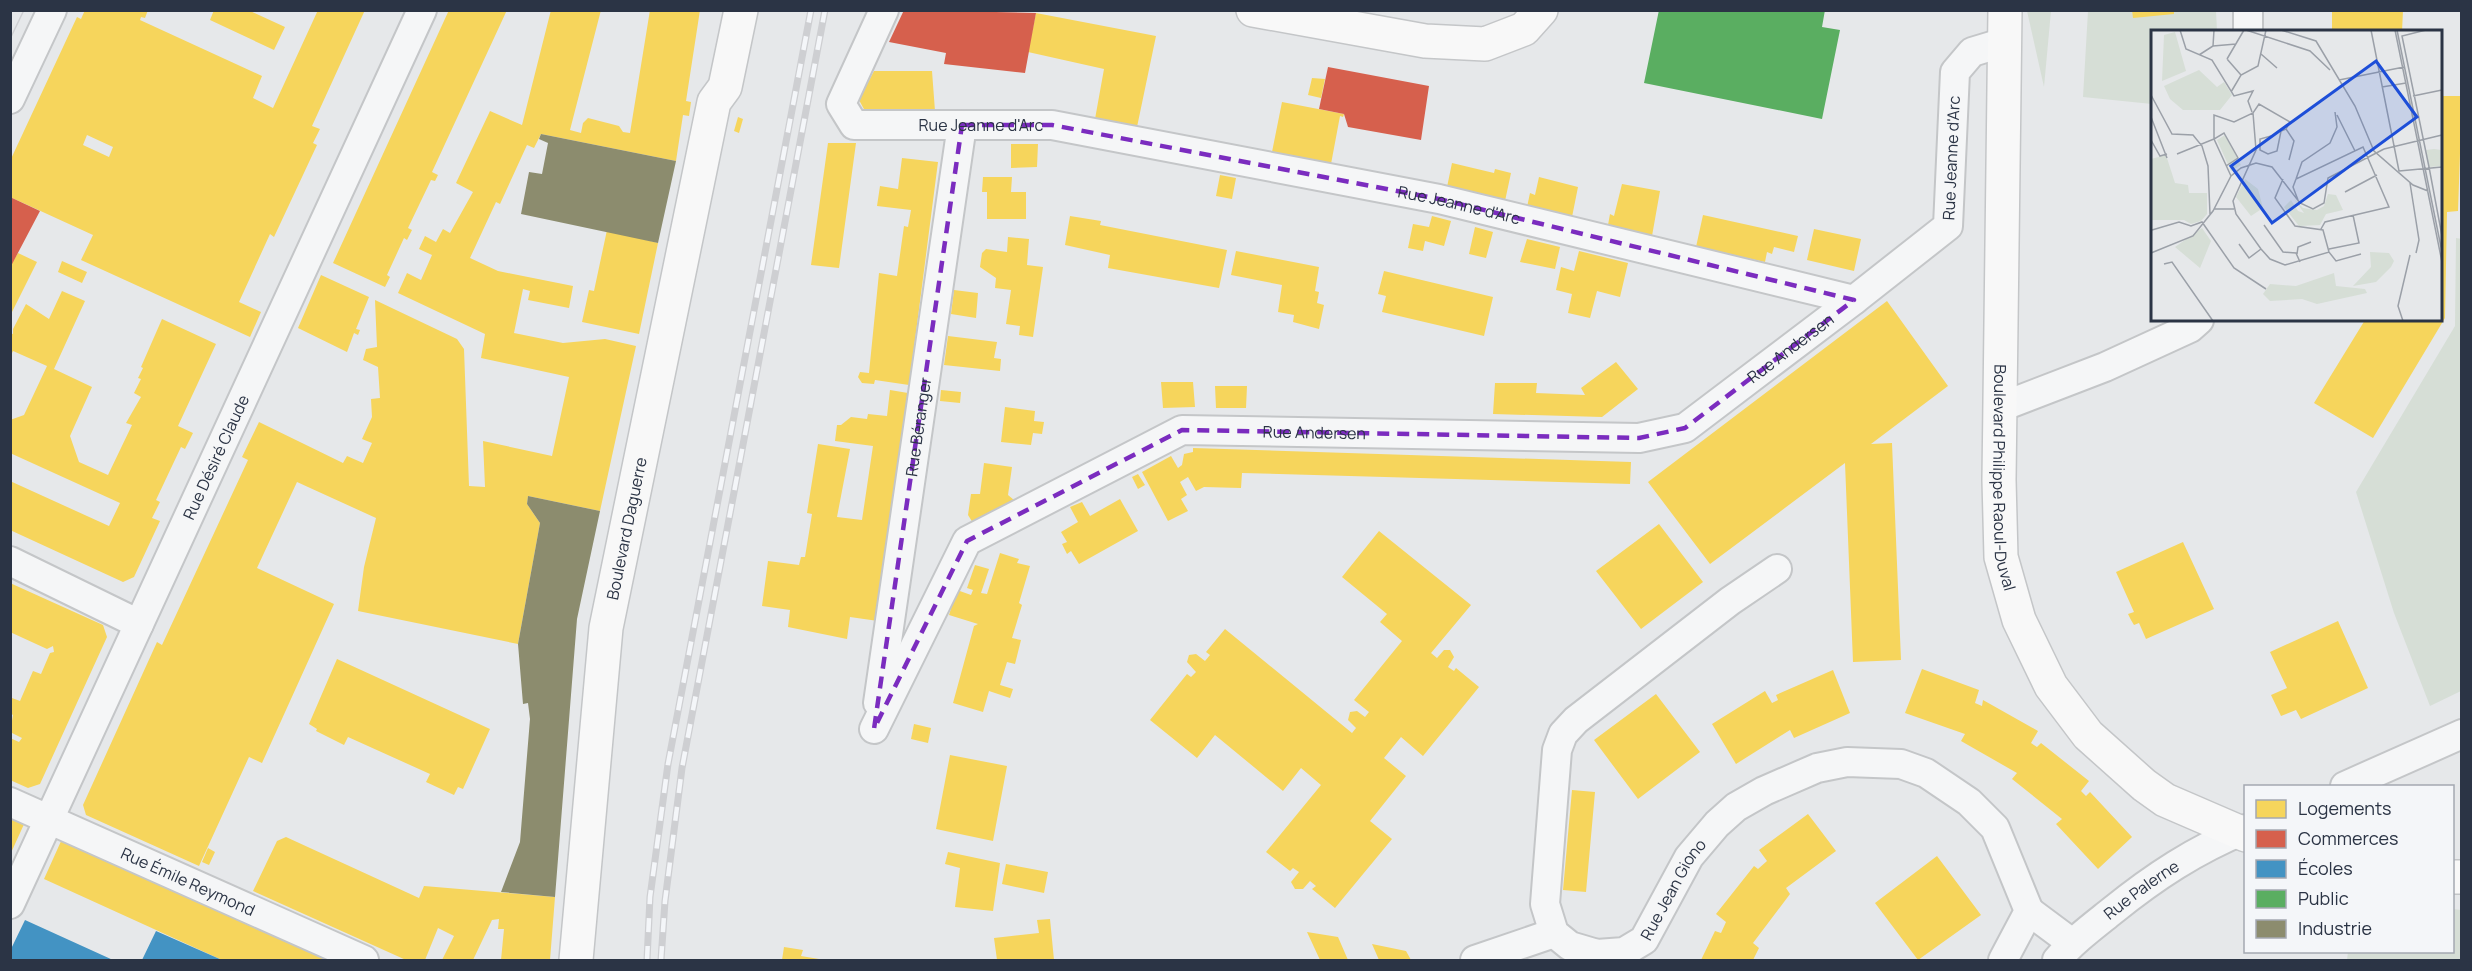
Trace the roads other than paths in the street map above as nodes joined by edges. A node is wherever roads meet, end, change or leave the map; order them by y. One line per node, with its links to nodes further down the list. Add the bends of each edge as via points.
1 (52, 10): 11 (street)
2 (422, 10): 19 (street, Rue Désiré Claude)
3 (720, 10): 12 (street, Boulevard Daguerre, via 708,82)
4 (741, 10): 12 (street, Boulevard Daguerre, via 725,87)
5 (884, 10): 13 (street, Rue Jeanne d'Arc, via 841,104 854,125)
6 (1253, 10): 7 (street, via 1425,41 1485,44 1524,29)
7 (1541, 10)
8 (2248, 10): 10 (street)
9 (2005, 26): 14 (street, Rue Jeanne d'Arc, via 1971,52 1955,72 1948,226); 16 (street, Boulevard Philippe Raoul-Duval)
10 (2248, 30)
11 (10, 99)
12 (714, 102): 31 (street, Boulevard Daguerre, via 606,628)
13 (962, 125): 14 (street, Rue Jeanne d'Arc, via 1052,125 1439,199); 20 (street, Rue Béranger)
14 (1854, 300): 20 (street, Rue Andersen, via 1685,428 1639,438 1182,430 967,541)
15 (2198, 321): 16 (street, via 2105,368)
16 (2001, 408): 25 (street, Boulevard Philippe Raoul-Duval, via 2001,557 2019,621 2051,686 2088,735 2144,785 2165,800)
17 (10, 561): 19 (street)
18 (1776, 569): 28 (street, via 1576,720 1563,734 1557,750 1545,904)
19 (139, 624): 24 (street, Rue Désiré Claude)
20 (874, 729)
21 (2462, 734): 22 (street)
22 (2347, 785)
23 (10, 802): 24 (street, Rue Émile Reymond)
24 (49, 820): 26 (street, Rue Désiré Claude); 30 (street, Rue Émile Reymond)
25 (2242, 832): 29 (street, Rue Palerne, via 2157,875)
26 (10, 904)
27 (2029, 911): 28 (street, Rue Jean Giono, via 1995,828 1969,802 1926,773 1901,764 1847,762 1817,768 1736,807 1689,857 1644,940 1624,952 1597,954 1570,946); 29 (street); 33 (street)
28 (1554, 933): 32 (street)
29 (2065, 952)
30 (364, 960)
31 (576, 960)
32 (1475, 960)
33 (2003, 960)

